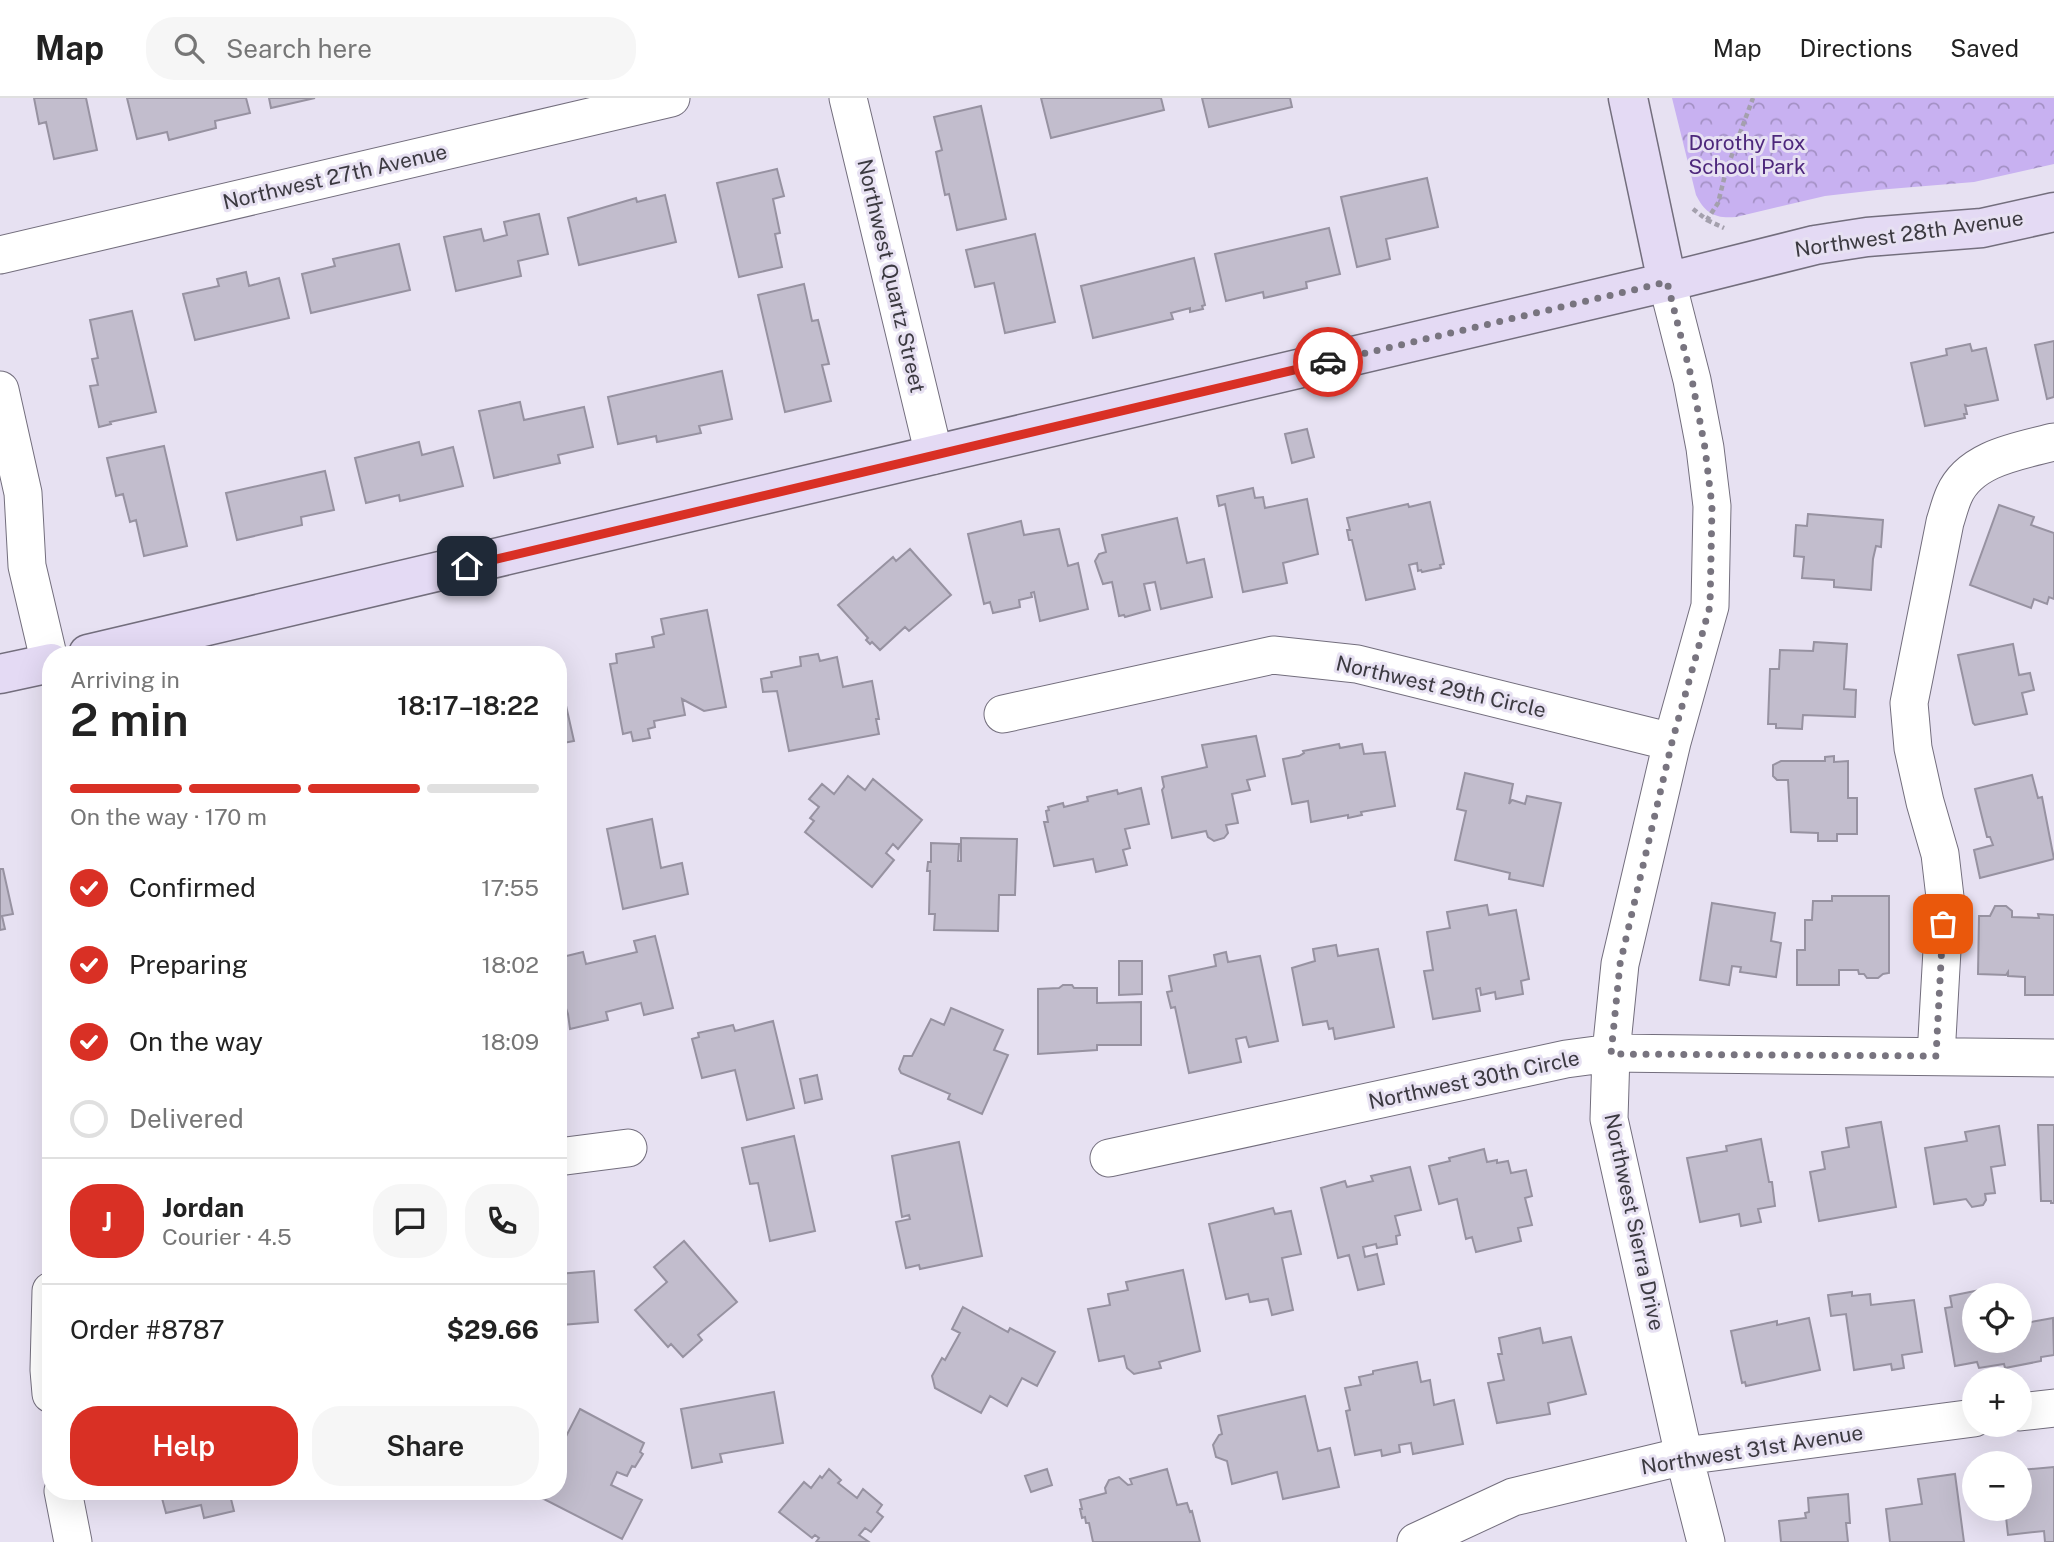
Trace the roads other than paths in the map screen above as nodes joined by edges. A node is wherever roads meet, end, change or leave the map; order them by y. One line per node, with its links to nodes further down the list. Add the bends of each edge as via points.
1 (671, 98): 5 (street, Northwest 27th Avenue)
2 (848, 98): 9 (street, Northwest Quartz Street)
3 (1628, 98): 6 (street)
4 (2054, 212): 6 (street, Northwest 28th Avenue, via 1982,228 1815,245)
5 (0, 255)
6 (1667, 282): 9 (street, Northwest 28th Avenue); 15 (street, Northwest Sierra Drive, via 1692,380 1712,506 1710,606)
7 (0, 390): 10 (street, via 23,493 27,566)
8 (2054, 442): 17 (street, via 2002,455 1973,471 1954,493 1909,704 1913,748 1940,854 1945,897)
9 (934, 454): 11 (street, Northwest 28th Avenue)
10 (46, 646)
11 (122, 646)
12 (42, 666): 13 (street)
13 (0, 674)
14 (1003, 715): 15 (street, Northwest 29th Circle, via 1273,655 1357,664)
15 (1672, 742): 16 (street, Northwest Sierra Drive, via 1620,964)
16 (1611, 1054): 17 (street, Northwest 30th Circle); 21 (street, Northwest 30th Circle, via 1566,1059); 25 (street, Northwest Sierra Drive, via 1609,1119)
17 (1936, 1056): 18 (street, Northwest 30th Circle)
18 (2054, 1058)
19 (628, 1148): 20 (street)
20 (567, 1156)
21 (1109, 1158)
22 (2054, 1408): 23 (street)
23 (2032, 1411)
24 (1962, 1420): 25 (street, Northwest 31st Avenue)
25 (1684, 1456): 28 (street, Northwest 31st Avenue, via 1513,1497); 29 (street, Northwest Sierra Drive)
26 (65, 1500): 27 (street)
27 (73, 1542)
28 (1416, 1542)
29 (1706, 1542)

